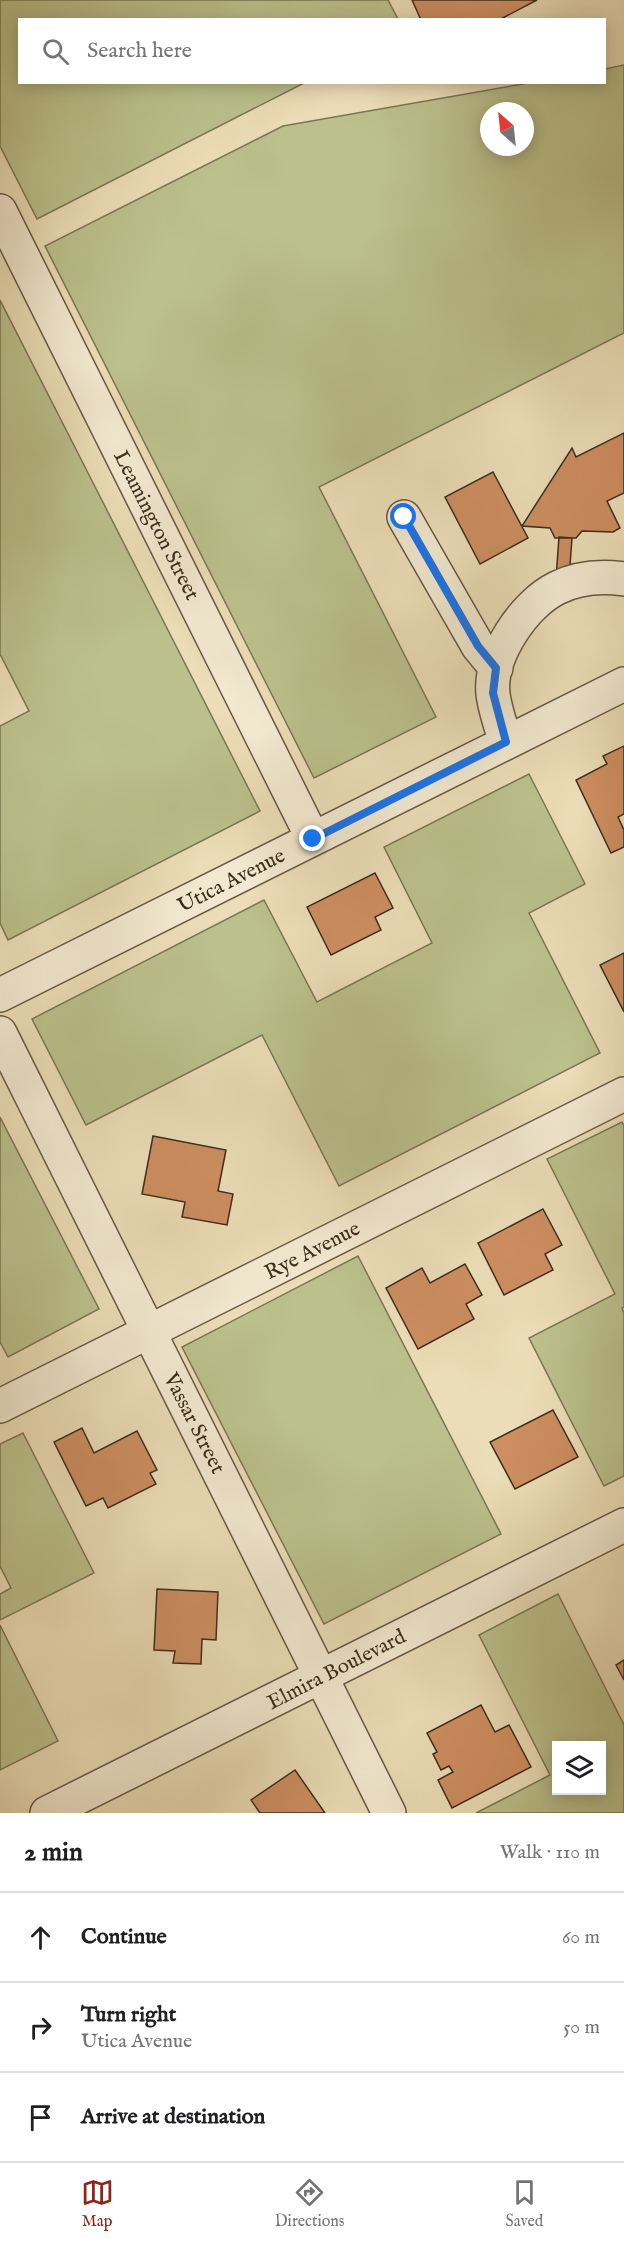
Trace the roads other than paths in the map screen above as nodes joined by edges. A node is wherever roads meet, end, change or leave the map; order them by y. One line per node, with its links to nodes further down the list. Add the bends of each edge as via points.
1 (0, 211): 7 (street, Leamington Street)
2 (404, 517): 4 (street, via 478,646)
3 (624, 579): 4 (street, via 573,582 542,597 513,633)
4 (496, 668): 6 (street, via 493,693)
5 (624, 684): 6 (street, Utica Avenue)
6 (506, 742): 7 (street, Utica Avenue)
7 (313, 839): 8 (street, Utica Avenue)
8 (0, 995)
9 (0, 1033): 11 (street, Vassar Street)
10 (624, 1094): 11 (street, Rye Avenue)
11 (149, 1332): 12 (street, Rye Avenue); 14 (street, Vassar Street)
12 (0, 1406)
13 (624, 1525): 14 (street, Elmira Boulevard)
14 (321, 1676): 15 (street, Elmira Boulevard); 16 (street, Vassar Street)
15 (47, 1813)
16 (389, 1813)

